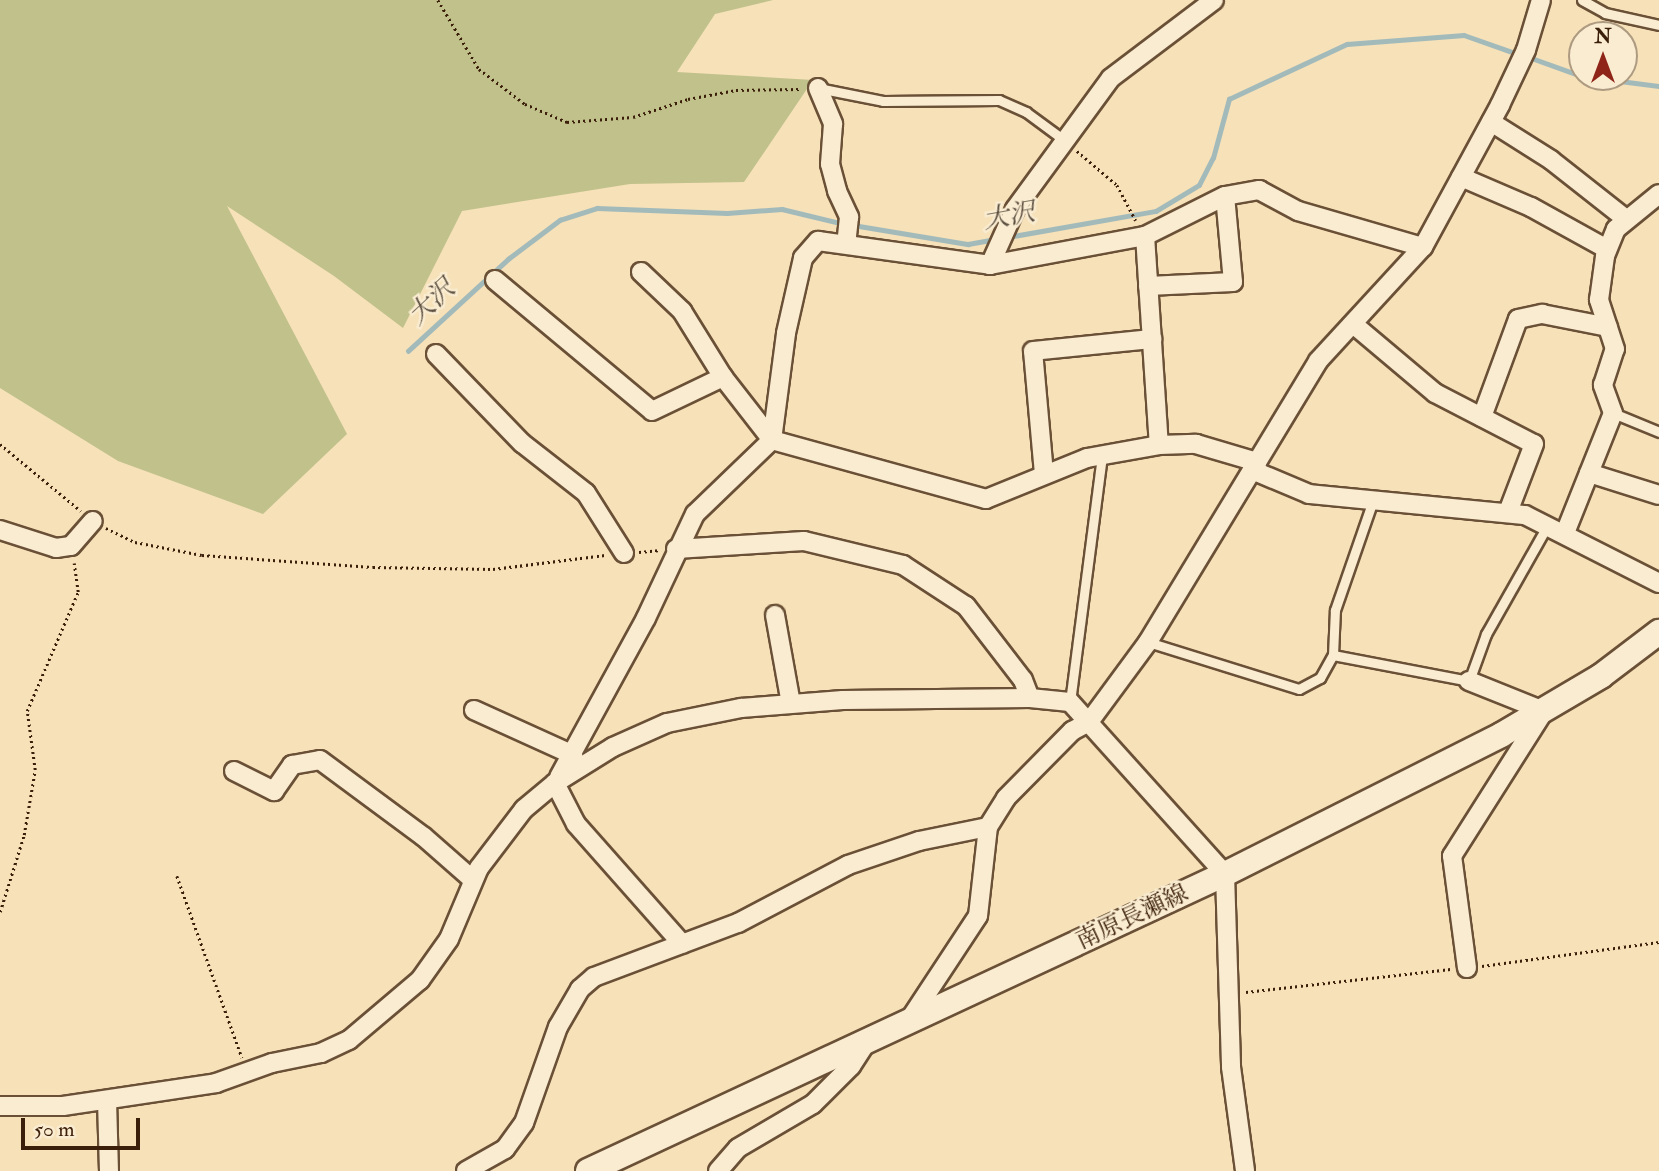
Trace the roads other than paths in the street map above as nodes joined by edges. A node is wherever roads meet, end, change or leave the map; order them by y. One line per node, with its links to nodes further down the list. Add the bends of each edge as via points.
1 (1214, 0): 7 (street, via 1111,78)
2 (1541, 0): 6 (street, via 1526,50)
3 (1582, 0): 4 (lane, via 1605,13)
4 (1659, 25)
5 (818, 88): 7 (lane, via 883,101 999,100); 13 (street, via 833,124 833,178 849,217)
6 (1491, 122): 8 (street); 11 (street, via 1551,160)
7 (1064, 140): 16 (street, via 1015,209)
8 (1461, 177): 14 (street); 15 (street, via 1531,207)
9 (1659, 194): 11 (street)
10 (1225, 196): 12 (street); 14 (street, via 1259,190 1298,211); 19 (street, via 1233,282)
11 (1626, 219): 15 (street)
12 (1145, 236): 16 (street); 19 (street)
13 (846, 244): 16 (street); 28 (street, via 818,242 803,258 786,333)
14 (1423, 247): 20 (street)
15 (1607, 249): 21 (street, via 1599,300)
16 (990, 265)
17 (641, 272): 24 (street, via 682,311)
18 (495, 280): 24 (street, via 652,411)
19 (1148, 286): 22 (street)
20 (1353, 324): 26 (street, via 1435,393); 31 (street, via 1318,361)
21 (1608, 327): 25 (street, via 1615,349 1603,385); 26 (street, via 1542,314 1518,319)
22 (1152, 340): 29 (street); 33 (street, via 1033,351)
23 (436, 354): 42 (street, via 522,443 586,493)
24 (723, 377): 28 (street)
25 (1613, 413): 27 (lane); 32 (street)
26 (1482, 417): 36 (street, via 1534,444)
27 (1659, 432)
28 (772, 440): 33 (street, via 986,499); 41 (street, via 695,514)
29 (1159, 445): 30 (street); 31 (street, via 1196,444)
30 (1102, 456): 33 (street); 50 (lane)
31 (1255, 466): 35 (street, via 1309,494); 46 (street)
32 (1589, 473): 34 (street); 40 (street)
33 (1044, 474)
34 (1659, 495)
35 (1372, 503): 36 (street); 47 (lane, via 1335,610)
36 (1508, 512): 38 (street)
37 (93, 521): 39 (street, via 71,546 56,548)
38 (1548, 525): 40 (street); 48 (lane, via 1486,634)
39 (0, 530)
40 (1565, 533): 43 (street)
41 (676, 549): 49 (street, via 804,541 903,565 966,606 1023,680); 55 (street, via 646,618)
42 (624, 553)
43 (1659, 583)
44 (775, 615): 51 (street)
45 (1659, 632): 53 (main road, 南原長瀬線)
46 (1148, 642): 47 (lane, via 1300,690 1320,678); 54 (street)
47 (1333, 655): 48 (lane)
48 (1469, 681): 53 (street)
49 (1030, 698): 50 (street); 51 (street)
50 (1070, 702): 54 (street)
51 (791, 704): 57 (street, via 667,723 613,747)
52 (474, 710): 55 (street)
53 (1544, 711): 59 (main road, 南原長瀬線); 62 (street, via 1452,856)
54 (1089, 722): 58 (street, via 1072,731 1006,798); 59 (street)
55 (573, 755): 57 (street)
56 (234, 771): 60 (street, via 274,791 292,765 320,760 424,837)
57 (555, 783): 60 (street, via 495,841); 61 (street, via 576,824)
58 (988, 827): 61 (street, via 919,841 848,865 776,905); 63 (street, via 978,916)
59 (1225, 874): 63 (main road, 南原長瀬線); 71 (street, via 1231,1067)
60 (473, 880): 65 (street, via 449,939 420,980 384,1014 321,1053 216,1083)
61 (682, 944): 68 (street, via 594,976 580,989 558,1027 524,1124 505,1149)
62 (1467, 968)
63 (910, 1019): 64 (main road, 南原長瀬線)
64 (866, 1043): 69 (main road, 南原長瀬線); 70 (street, via 813,1104 738,1147)
65 (107, 1100): 66 (street); 67 (street)
66 (0, 1106)
67 (109, 1171)
68 (466, 1171)
69 (587, 1171)
70 (718, 1171)
71 (1245, 1171)

